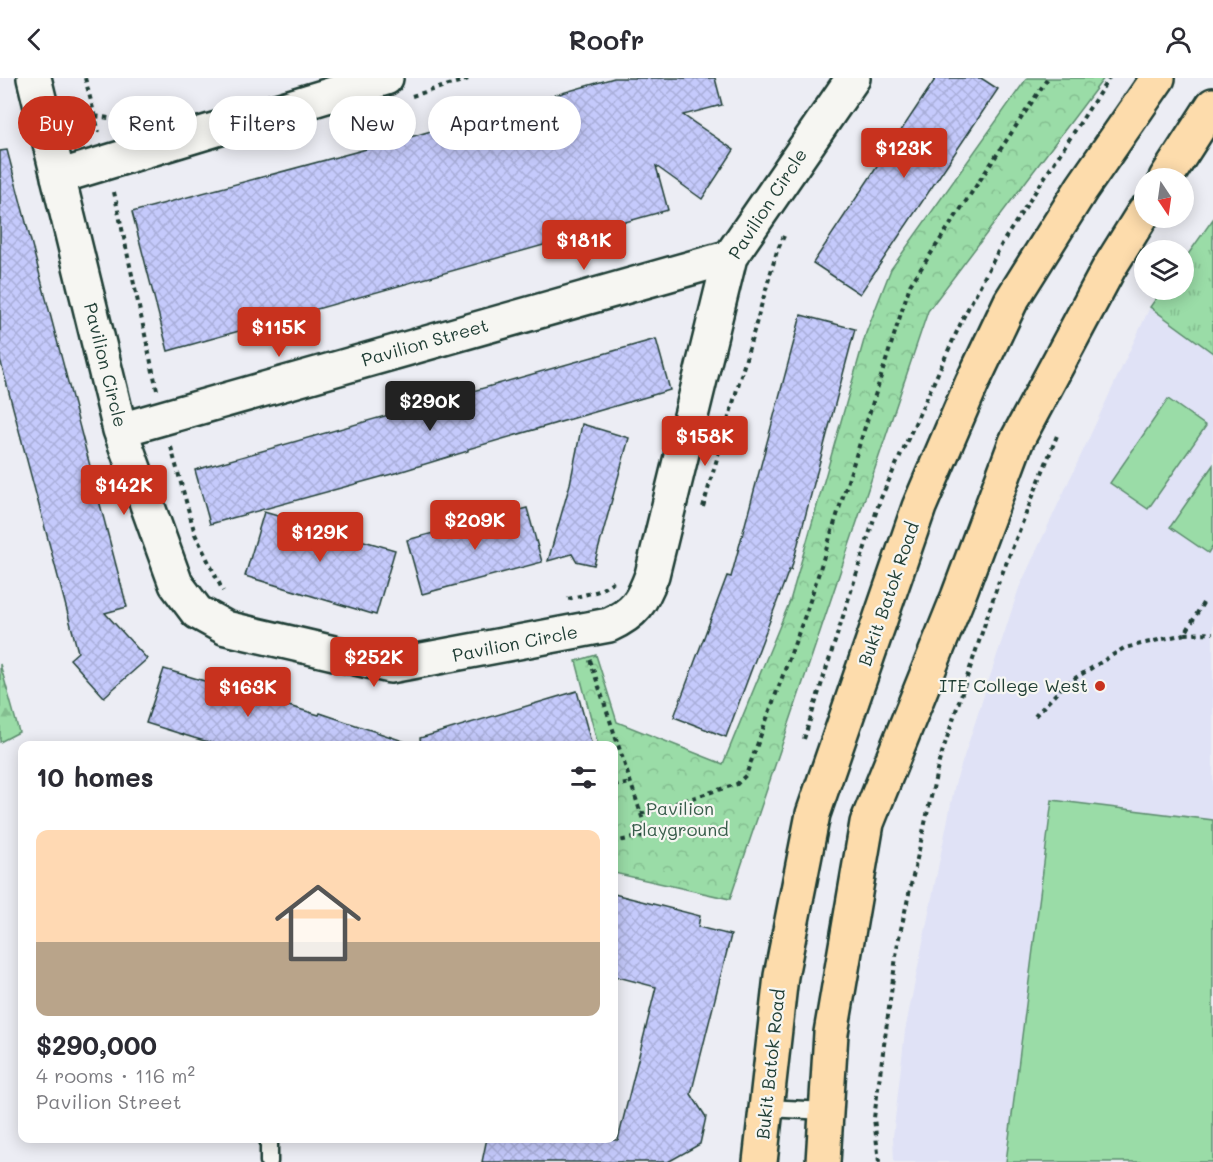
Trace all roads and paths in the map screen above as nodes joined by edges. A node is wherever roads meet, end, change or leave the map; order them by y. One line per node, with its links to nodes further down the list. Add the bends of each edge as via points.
1 (34, 78): 10 (street, Pavilion Circle)
2 (84, 78): 8 (path)
3 (386, 78): 8 (street)
4 (853, 78): 13 (street, Pavilion Circle)
5 (1048, 78): 30 (path, via 910,285 807,610 746,775 737,784)
6 (1158, 78): 32 (main road, Bukit Batok Road, via 1011,301 919,507 813,814 781,976)
7 (1213, 105): 9 (main road)
8 (106, 163): 10 (street); 14 (path)
9 (1172, 168)
10 (58, 177): 16 (street, Pavilion Circle)
11 (1134, 228): 33 (main road, via 1016,442 867,823 831,1033)
12 (787, 231): 17 (path, via 777,251)
13 (730, 257): 14 (street, Pavilion Street); 16 (street, Pavilion Circle, via 652,575 644,596 629,616 609,626 390,666 226,628 197,612 176,584)
14 (163, 418): 16 (street, Pavilion Street); 19 (path, via 195,534 211,569)
15 (1061, 426): 38 (path, via 1000,580 939,762 898,942 874,1119)
16 (120, 430)
17 (700, 518)
18 (619, 578): 20 (path, via 599,591)
19 (232, 600)
20 (557, 602)
21 (1203, 603): 23 (path)
22 (1213, 633): 23 (path)
23 (1185, 634): 25 (path, via 1124,648 1064,685)
24 (589, 658): 26 (path)
25 (1035, 716)
26 (617, 741)
27 (618, 744): 28 (path)
28 (631, 783): 29 (path); 30 (path)
29 (618, 785)
30 (641, 814): 31 (path, via 648,835)
31 (618, 841)
32 (766, 1108): 33 (lane); 36 (main road, Bukit Batok Road)
33 (827, 1111): 37 (main road)
34 (269, 1143): 35 (lane)
35 (269, 1162)
36 (760, 1162)
37 (823, 1162)
38 (879, 1162)

